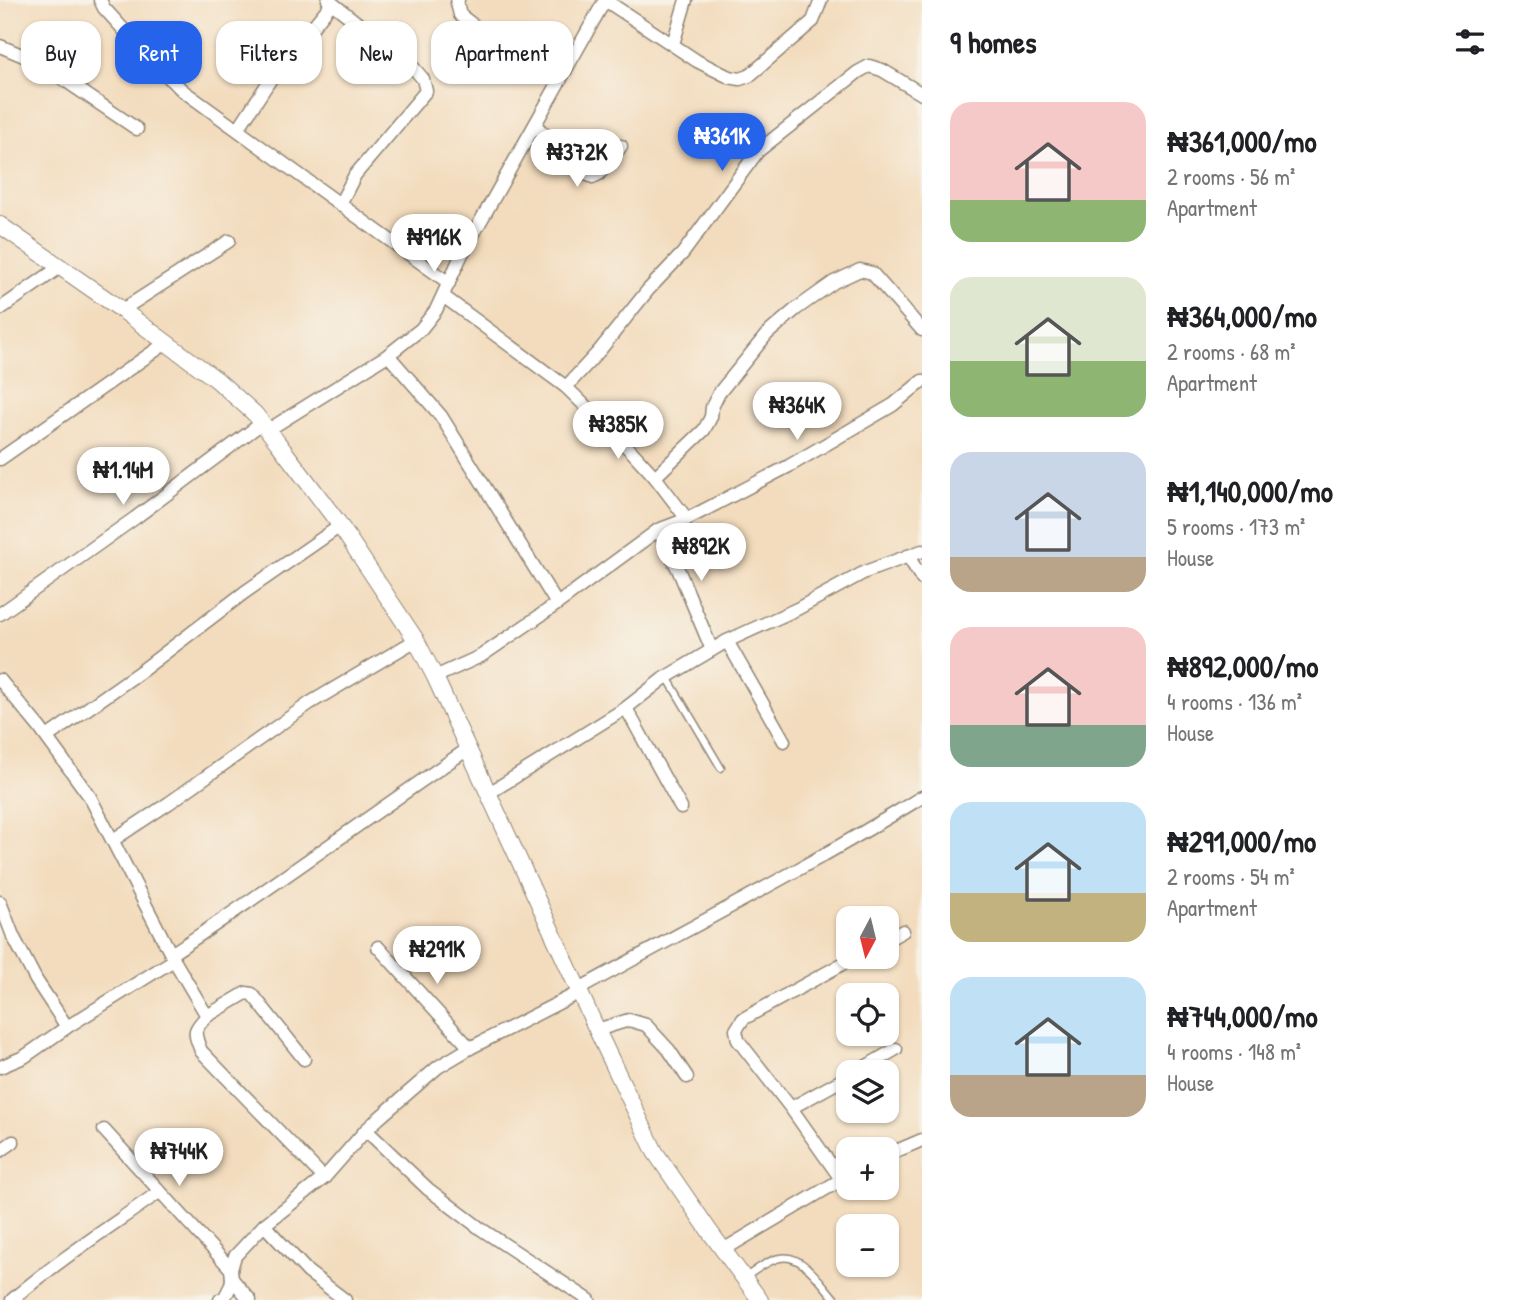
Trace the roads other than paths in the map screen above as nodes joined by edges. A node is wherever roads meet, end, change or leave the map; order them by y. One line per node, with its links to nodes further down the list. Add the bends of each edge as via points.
1 (100, 0): 15 (street, via 182,90)
2 (458, 0): 7 (street, via 460,15)
3 (605, 0): 8 (street); 10 (street)
4 (686, 0): 8 (street)
5 (821, 0): 8 (street, via 813,21 740,79 697,61)
6 (330, 2): 15 (street); 17 (street, via 412,66 426,91 355,175)
7 (468, 21)
8 (673, 44)
9 (0, 46): 14 (street, via 38,62)
10 (573, 58)
11 (559, 84): 13 (street)
12 (922, 94): 29 (street, via 869,66 787,127 758,151 683,253)
13 (536, 125): 16 (street, via 593,177); 21 (street)
14 (137, 129)
15 (238, 129): 17 (street)
16 (621, 146)
17 (340, 204): 21 (street)
18 (0, 225): 20 (street)
19 (229, 241): 24 (street)
20 (60, 267): 23 (street); 24 (street)
21 (449, 283): 22 (street)
22 (443, 296): 27 (street, via 421,329); 29 (street)
23 (0, 309)
24 (122, 310): 26 (street)
25 (922, 330): 32 (street, via 872,273 860,270 834,282 767,334 719,393 704,430)
26 (166, 343): 30 (street, via 217,380); 31 (street)
27 (388, 355): 30 (street); 39 (street, via 441,415)
28 (922, 381): 33 (street, via 893,405)
29 (566, 387): 32 (street)
30 (265, 426): 34 (street); 40 (street)
31 (0, 459)
32 (655, 477): 33 (street)
33 (687, 519): 35 (street)
34 (341, 526): 41 (street); 48 (street)
35 (658, 530): 39 (street); 43 (street)
36 (922, 551): 37 (street)
37 (908, 556): 38 (street); 42 (street)
38 (922, 579)
39 (557, 604): 44 (street, via 481,656)
40 (0, 614)
41 (416, 640): 44 (street); 55 (street, via 310,703)
42 (727, 641): 43 (street); 49 (street)
43 (712, 650): 45 (street)
44 (435, 677): 50 (street)
45 (667, 677): 47 (street); 51 (lane)
46 (0, 680): 48 (street)
47 (626, 708): 52 (street); 54 (street)
48 (47, 737): 55 (street, via 90,797)
49 (784, 741)
50 (468, 749): 52 (street); 58 (street)
51 (721, 768)
52 (489, 793): 60 (street)
53 (922, 797): 60 (street)
54 (681, 808)
55 (113, 840): 58 (street)
56 (0, 902): 62 (street, via 36,980)
57 (378, 947): 64 (street)
58 (172, 957): 61 (street); 62 (street)
59 (836, 968): 71 (street, via 743,1019 736,1030 738,1040)
60 (579, 990): 63 (street); 64 (street)
61 (207, 1016): 66 (street, via 246,993 252,994); 79 (street, via 194,1035 201,1051)
62 (67, 1027): 68 (street, via 24,1057)
63 (597, 1030): 69 (street, via 629,1020 646,1025); 83 (street, via 655,1152)
64 (470, 1048): 73 (street, via 438,1067)
65 (896, 1049): 67 (street)
66 (303, 1059)
67 (877, 1060)
68 (0, 1067)
69 (687, 1077)
70 (836, 1083): 71 (street)
71 (791, 1108): 78 (street)
72 (104, 1130): 81 (street)
73 (366, 1130): 79 (street); 90 (street, via 428,1189)
74 (922, 1140): 76 (street)
75 (13, 1142): 77 (street)
76 (899, 1150)
77 (0, 1151)
78 (836, 1166)
79 (324, 1178): 82 (street)
80 (836, 1183): 83 (street)
81 (159, 1192): 84 (street); 86 (street)
82 (264, 1225): 84 (street, via 235,1256); 89 (street, via 309,1272)
83 (723, 1250): 85 (street)
84 (231, 1274): 87 (street); 88 (street)
85 (744, 1278): 91 (street); 92 (lane, via 769,1262 790,1257 800,1261)
86 (12, 1300)
87 (220, 1300)
88 (250, 1300)
89 (345, 1300)
90 (589, 1300)
91 (760, 1300)
92 (836, 1300)

